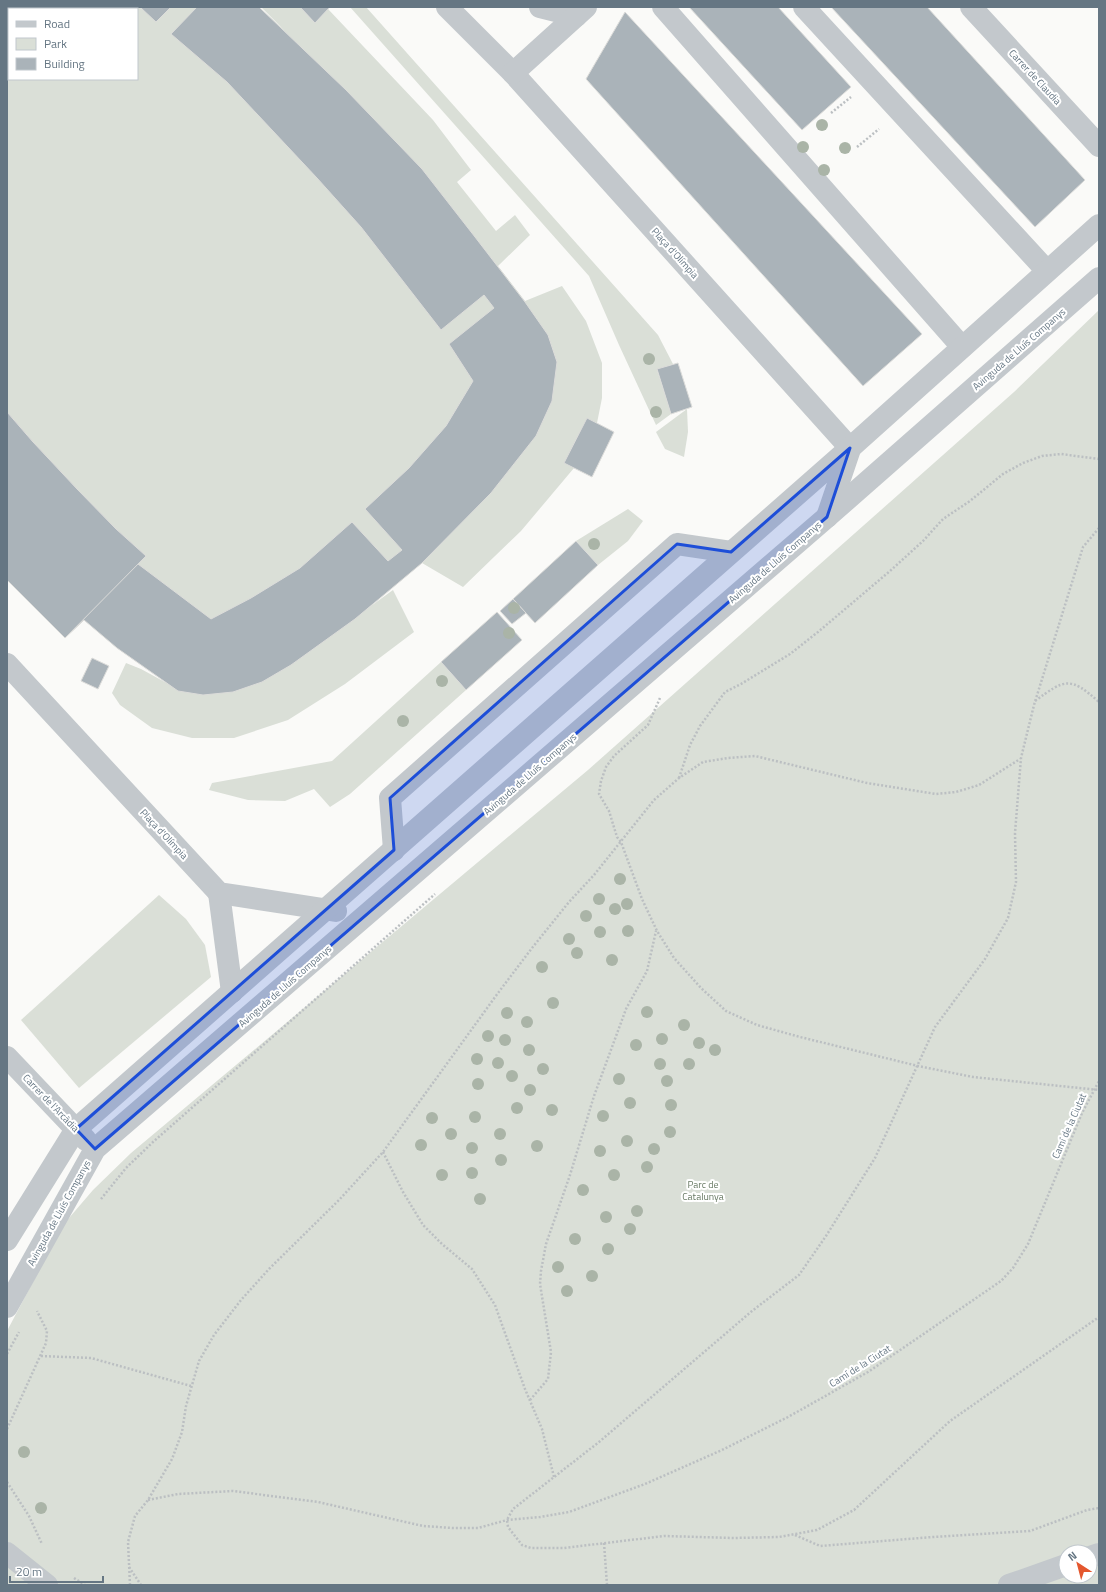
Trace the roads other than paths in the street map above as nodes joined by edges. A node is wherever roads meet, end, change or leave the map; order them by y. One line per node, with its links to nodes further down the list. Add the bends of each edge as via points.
1 (447, 7): 7 (street, Plaça d'Olímpia)
2 (540, 7): 6 (street)
3 (663, 7): 12 (street)
4 (804, 7): 10 (street)
5 (970, 7): 8 (street, Carrer de Claudia)
6 (581, 11): 7 (street)
7 (513, 73): 13 (street, Plaça d'Olímpia)
8 (1099, 146)
9 (1099, 225): 10 (street)
10 (1047, 271): 12 (street)
11 (1099, 278): 14 (street, Avinguda de Lluís Companys)
12 (962, 347): 13 (street)
13 (850, 448): 14 (street); 15 (street)
14 (827, 517): 20 (street, Avinguda de Lluís Companys)
15 (731, 552): 17 (street); 17 (street, via 677,544 390,798)
16 (7, 664): 18 (street, Plaça d'Olímpia)
17 (394, 850): 19 (street)
18 (219, 893): 19 (street); 21 (street)
19 (326, 909): 20 (street); 21 (street)
20 (367, 915): 24 (street, Avinguda de Lluís Companys)
21 (232, 992): 23 (street)
22 (7, 1057): 23 (street, Carrer de l'Arcàdia)
23 (76, 1129): 24 (street, Carrer de l'Arcàdia); 25 (street)
24 (95, 1149): 26 (street, Avinguda de Lluís Companys)
25 (7, 1240)
26 (7, 1307)
27 (7, 1553): 29 (street)
28 (1058, 1568): 30 (street)
29 (47, 1585)
30 (1009, 1585)

